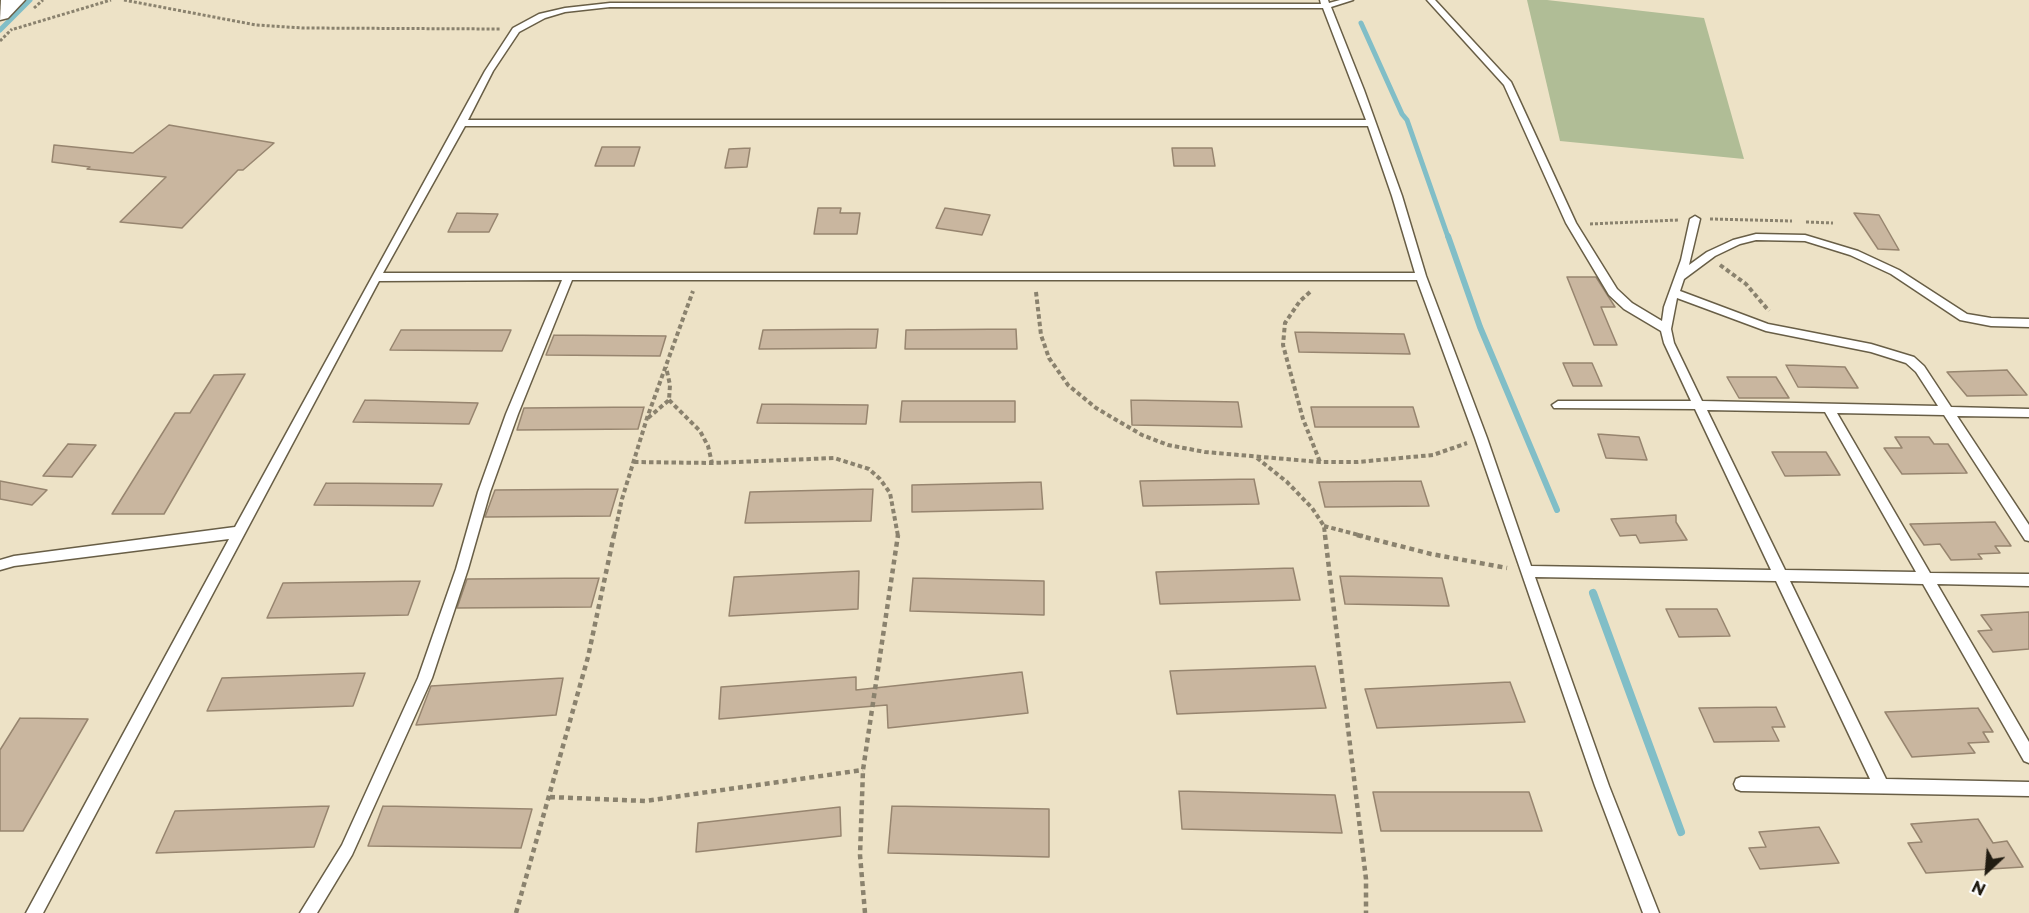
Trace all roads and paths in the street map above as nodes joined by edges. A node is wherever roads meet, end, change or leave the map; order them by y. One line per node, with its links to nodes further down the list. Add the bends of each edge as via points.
1 (14, 0): 7 (highway)
2 (111, 0): 7 (path)
3 (124, 0): 8 (path, via 277,27)
4 (1348, 0): 6 (lane)
5 (1431, 0): 22 (lane, via 1508,84 1572,223 1613,292)
6 (1325, 3): 8 (lane, via 610,5 565,10); 10 (lane)
7 (5, 22)
8 (516, 30): 9 (lane)
9 (462, 123): 10 (lane); 18 (lane)
10 (1370, 123): 17 (lane)
11 (1695, 219): 19 (lane)
12 (1706, 257): 19 (lane); 21 (lane, via 1756,237 1805,238 1833,245 1895,272 1964,317); 23 (path, via 1746,284)
13 (1034, 274): 14 (lane); 16 (lane); 33 (path, via 1041,335 1049,358 1068,385 1096,408 1168,445)
14 (1327, 275): 17 (lane); 35 (path, via 1300,301 1286,323 1283,345 1303,419)
15 (569, 276): 16 (lane); 18 (lane); 52 (lane, via 484,492 425,678 347,850)
16 (699, 276): 24 (path)
17 (1421, 276): 32 (lane)
18 (376, 277): 38 (lane)
19 (1679, 278): 20 (lane)
20 (1674, 293): 22 (lane); 23 (lane, via 1744,320)
21 (2029, 323)
22 (1666, 329): 27 (lane, via 1675,358)
23 (1785, 330): 29 (lane, via 1910,360)
24 (665, 367): 25 (path); 31 (path)
25 (669, 400): 31 (path); 36 (path, via 699,431)
26 (1558, 405): 27 (lane)
27 (1699, 405): 28 (lane); 42 (lane)
28 (1829, 409): 29 (lane); 43 (lane)
29 (1949, 412): 30 (lane); 39 (lane)
30 (2029, 413)
31 (647, 418): 34 (path)
32 (1481, 438): 35 (path, via 1433,455); 41 (lane)
33 (1256, 457): 35 (path); 37 (path, via 1287,482)
34 (634, 462): 36 (path); 50 (path)
35 (1320, 462)
36 (712, 463): 46 (path, via 834,458 869,469 890,493 898,533)
37 (1324, 526): 41 (path, via 1431,554); 55 (path, via 1366,879)
38 (238, 532): 40 (lane); 51 (lane)
39 (2029, 536)
40 (0, 565)
41 (1526, 571): 42 (lane); 56 (lane)
42 (1783, 576): 43 (lane); 48 (lane)
43 (1929, 579): 44 (lane); 45 (lane)
44 (2029, 580)
45 (2029, 756)
46 (863, 770): 50 (path, via 645,801); 54 (path, via 860,855)
47 (1741, 784): 48 (lane)
48 (1881, 785): 49 (lane)
49 (2029, 789)
50 (550, 797): 53 (path)
51 (34, 913)
52 (308, 913)
53 (516, 913)
54 (865, 913)
55 (1366, 913)
56 (1651, 913)

